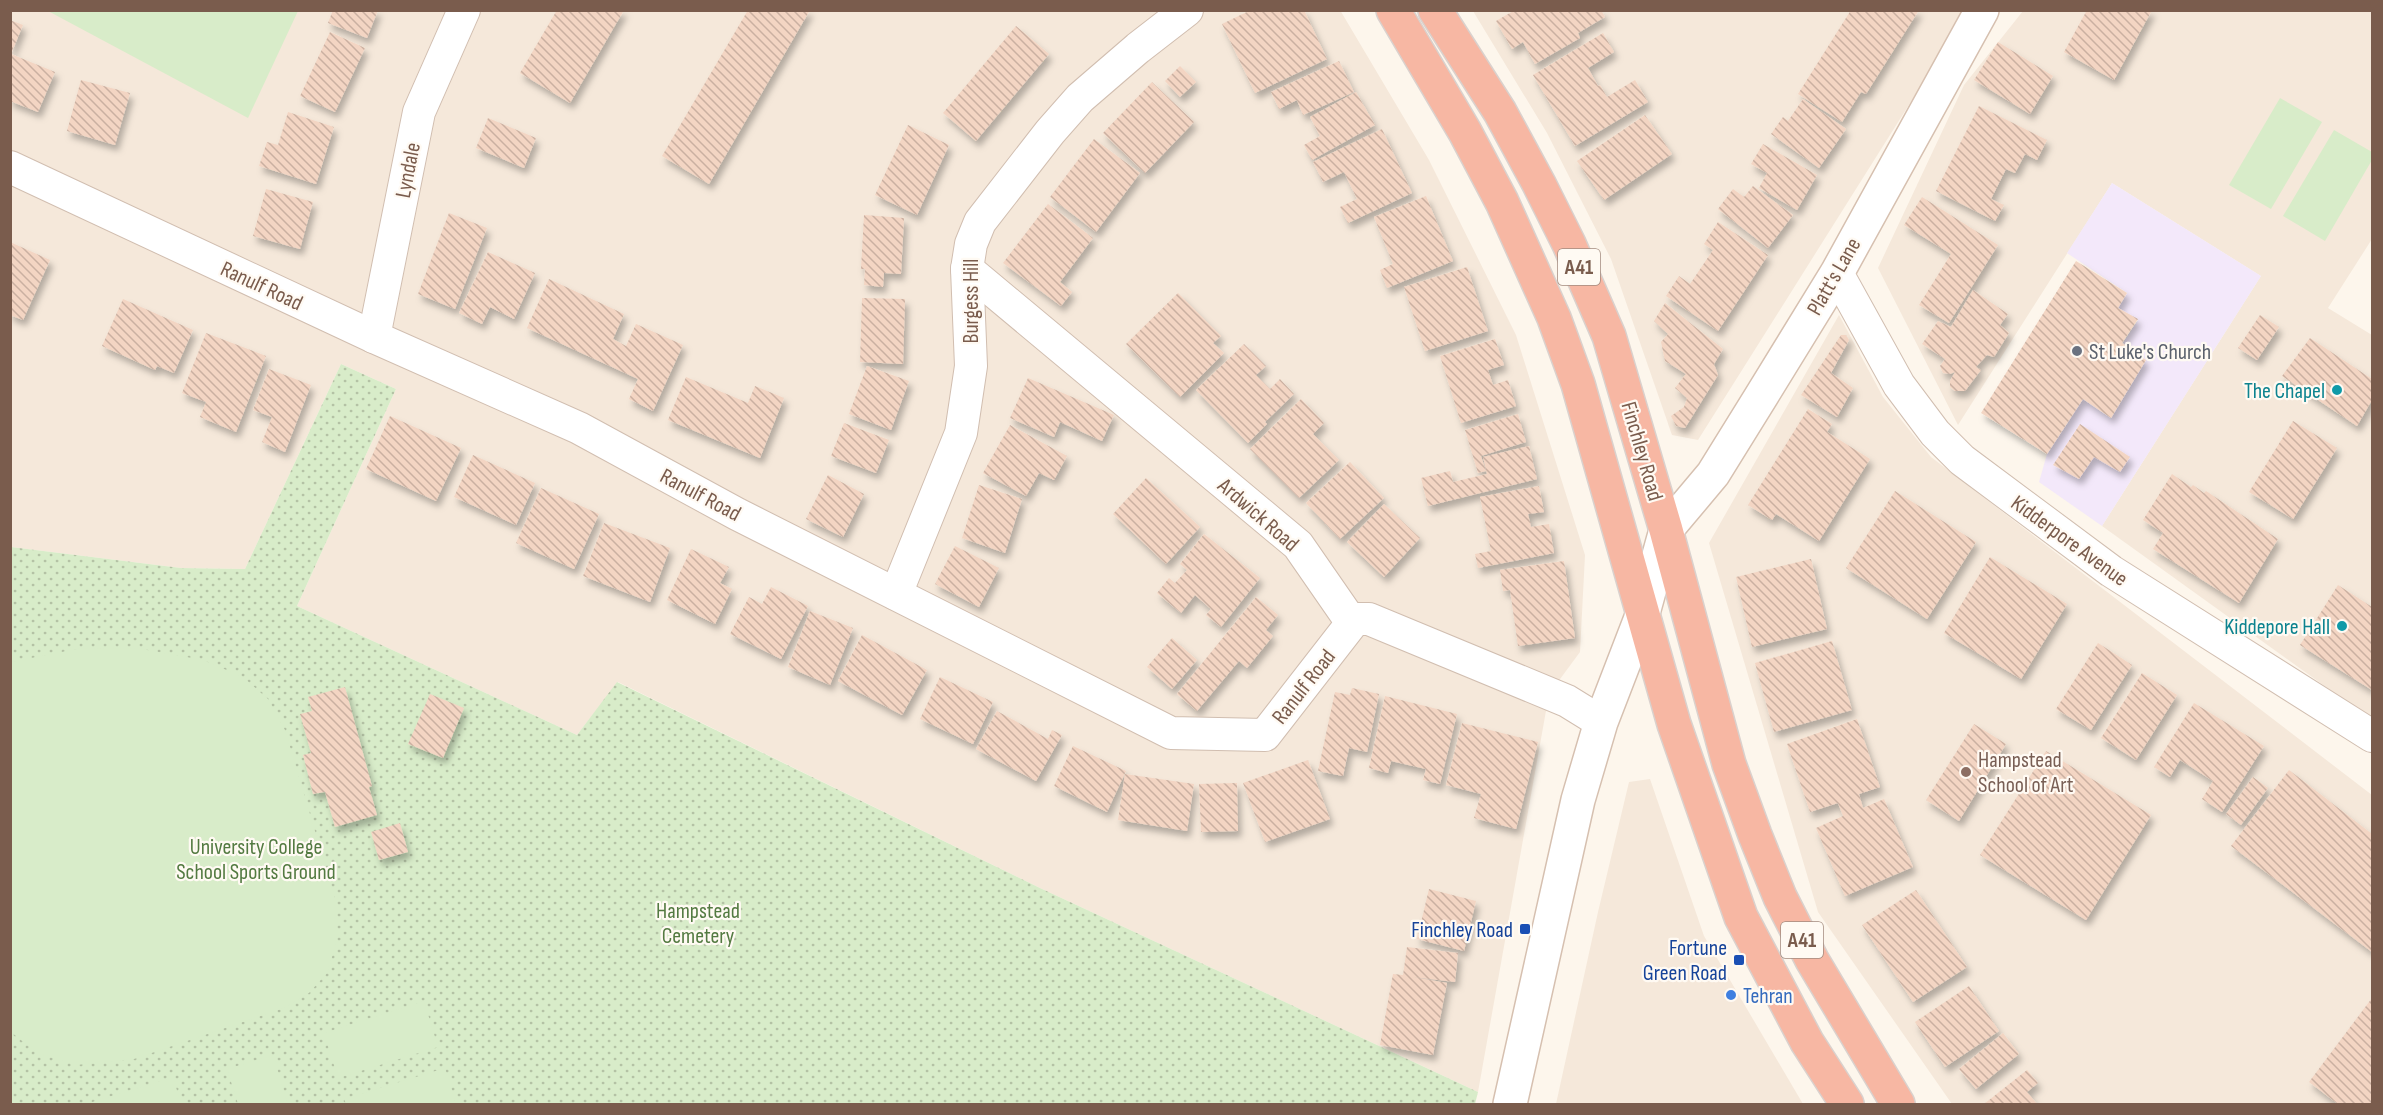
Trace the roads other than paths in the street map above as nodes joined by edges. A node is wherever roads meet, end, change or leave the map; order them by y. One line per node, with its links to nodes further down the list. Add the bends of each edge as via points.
1 (464, 10): 9 (street, Lyndale, via 419,112)
2 (1187, 10): 7 (street, Burgess Hill, via 1080,98 1050,132 980,222)
3 (1393, 10): 12 (highway, Finchley Road / A41, via 1465,132 1529,259 1578,384)
4 (1435, 10): 10 (highway, Finchley Road / A41, via 1500,112 1569,244 1609,336)
5 (1982, 10): 8 (street, Platt's Lane)
6 (10, 167): 9 (street, Ranulf Road)
7 (967, 269): 11 (street, Burgess Hill, via 971,366 961,434); 13 (street, Ardwick Road, via 1298,545)
8 (1837, 273): 10 (street, Platt's Lane, via 1713,474); 15 (street, Kidderpore Avenue, via 1899,385 1962,460 2111,571)
9 (374, 337): 11 (street, Ranulf Road, via 579,428)
10 (1666, 530): 12 (street); 18 (highway, Finchley Road / A41, via 1729,764 1755,836 1812,960)
11 (896, 594): 13 (street, Ranulf Road, via 1171,733 1265,735)
12 (1643, 613): 14 (street); 17 (highway, Finchley Road / A41, via 1674,724 1742,917 1808,1042)
13 (1352, 623): 14 (street, via 1369,619 1384,624 1567,701)
14 (1601, 722): 16 (street, via 1578,800)
15 (2373, 736)
16 (1510, 1104)
17 (1847, 1104)
18 (1898, 1104)

